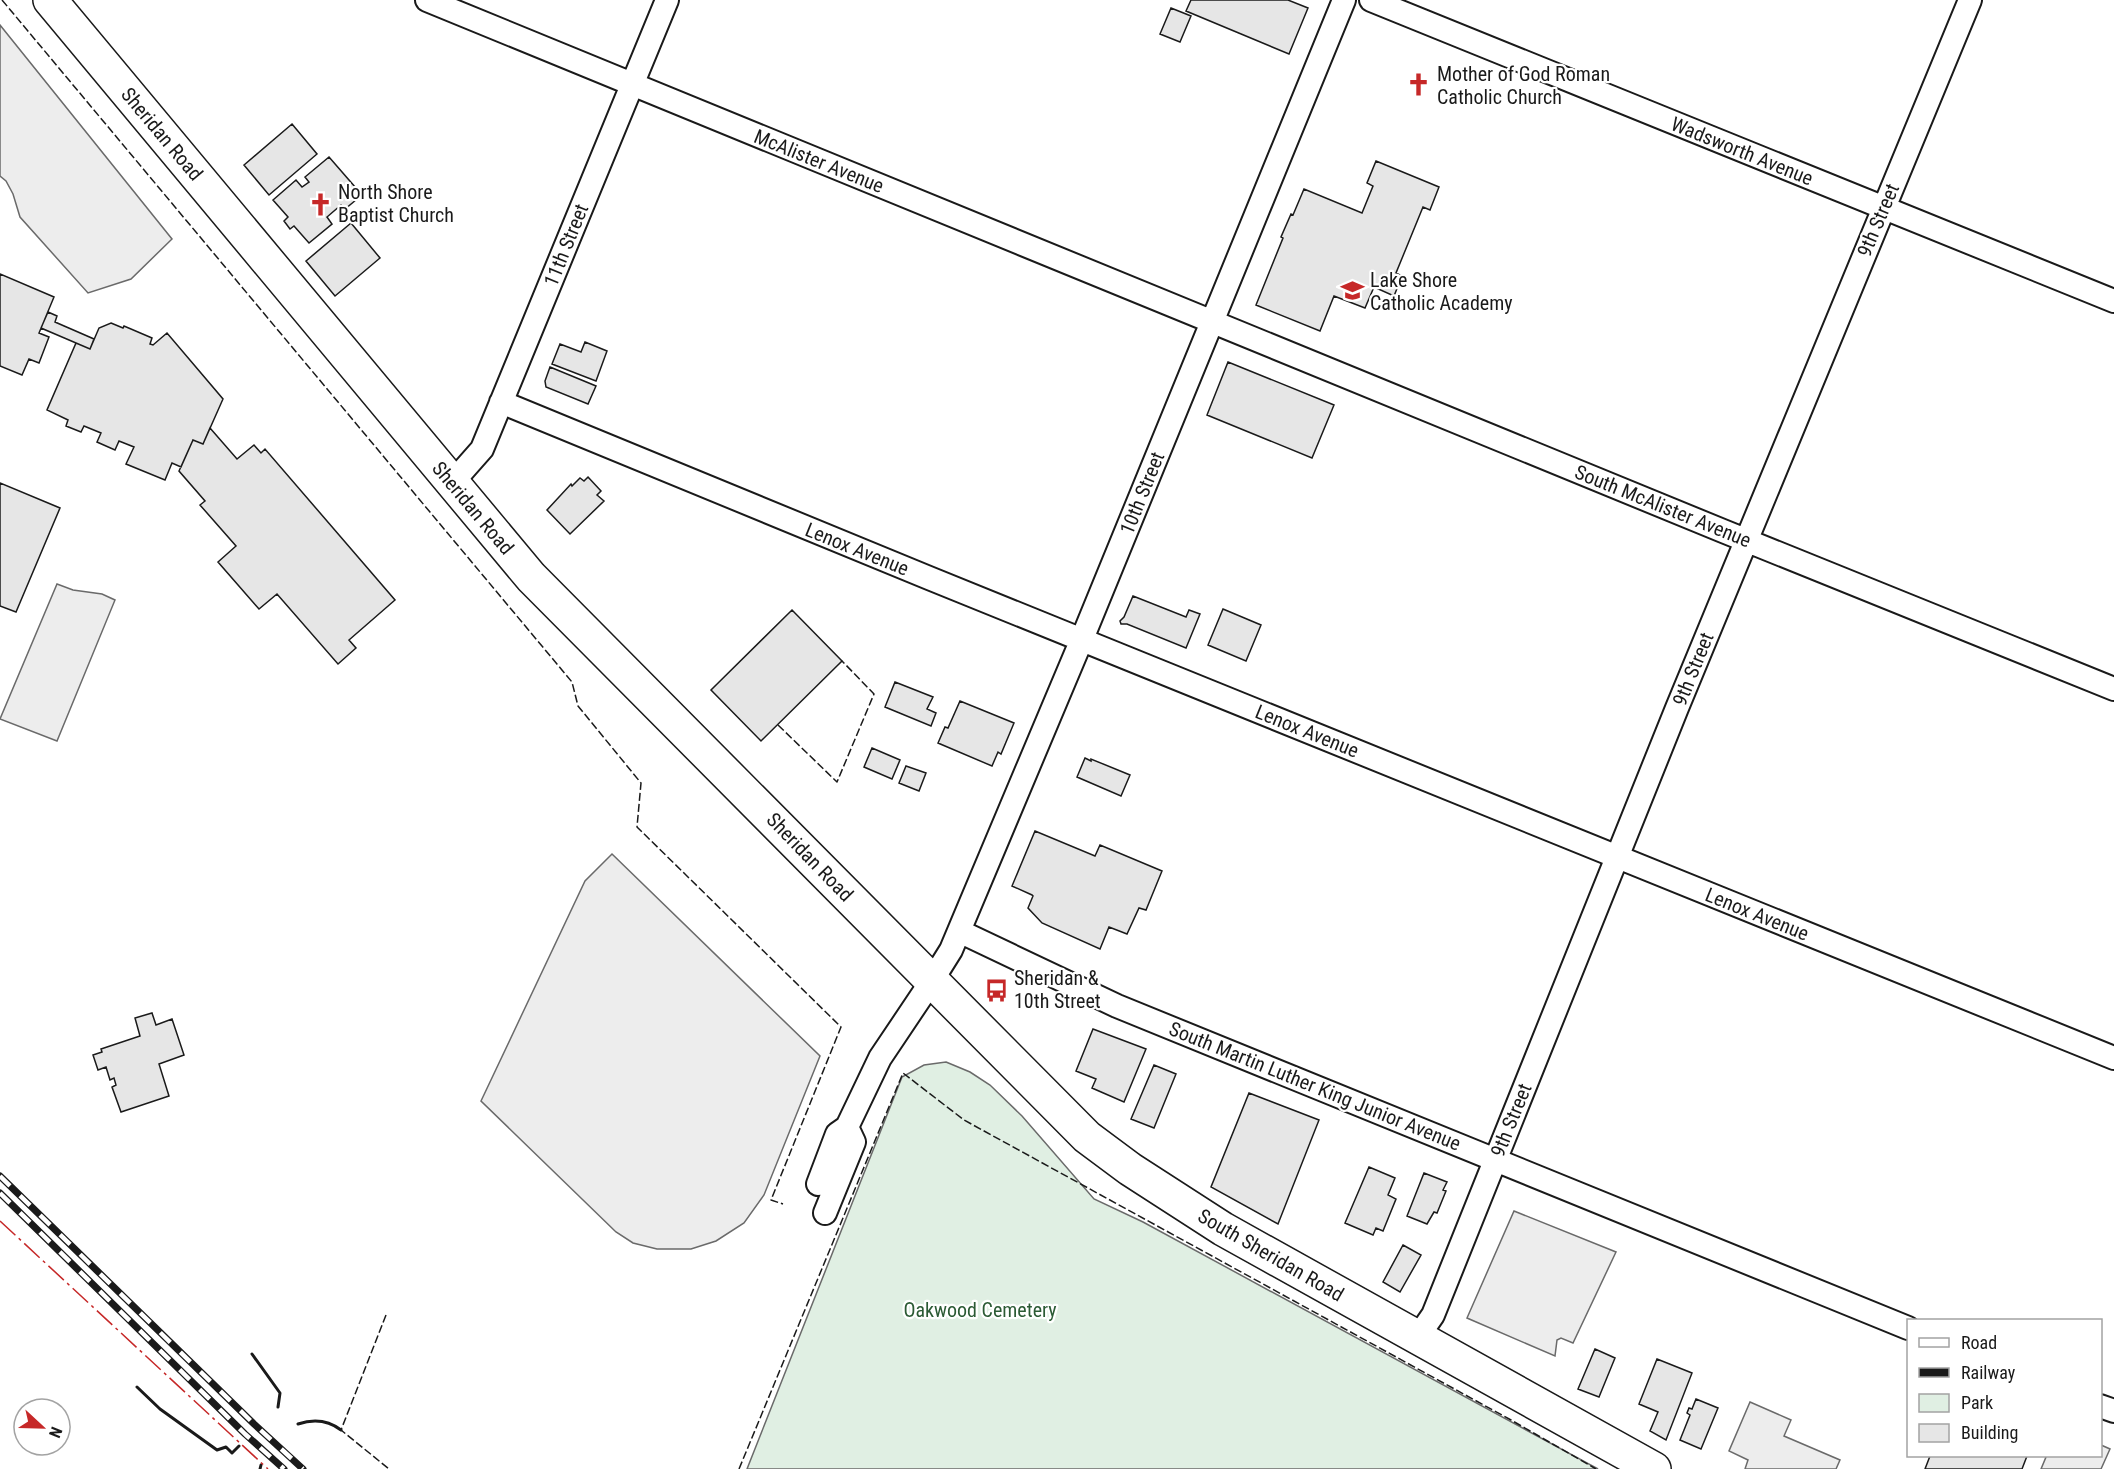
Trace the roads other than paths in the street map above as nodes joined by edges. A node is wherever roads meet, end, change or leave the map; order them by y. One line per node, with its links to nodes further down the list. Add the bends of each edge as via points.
1 (50, 0): 12 (highway, Sheridan Road)
2 (427, 0): 7 (street, McAlister Avenue)
3 (667, 0): 7 (street, 11th Street)
4 (1344, 0): 10 (street, 10th Street)
5 (1371, 0): 8 (street, Wadsworth Avenue)
6 (1970, 0): 8 (street, 9th Street)
7 (632, 85): 10 (street, McAlister Avenue); 11 (street, 11th Street)
8 (1883, 207): 9 (street, Wadsworth Avenue); 13 (street, 9th Street)
9 (2114, 301)
10 (1212, 322): 13 (street, South McAlister Avenue); 14 (street, 10th Street)
11 (501, 402): 12 (street, 11th Street, via 482,448); 14 (street, Lenox Avenue)
12 (452, 483): 18 (highway, Sheridan Road, via 531,577)
13 (1747, 540): 15 (street, South McAlister Avenue); 16 (street, 9th Street)
14 (1082, 639): 16 (street, Lenox Avenue); 17 (street, 10th Street)
15 (2114, 688)
16 (1617, 858): 19 (street, Lenox Avenue); 21 (street, 9th Street)
17 (959, 931): 18 (street, 10th Street); 21 (street, South Martin Luther King Junior Avenue, via 1117,1006)
18 (931, 982): 20 (street, 10th Street, via 880,1058); 25 (highway, South Sheridan Road, via 1104,1150 1223,1229)
19 (2114, 1058)
20 (847, 1127): 22 (street, 10th Street, via 837,1134); 23 (street, via 854,1142)
21 (1496, 1160): 24 (street, South Martin Luther King Junior Avenue); 25 (street, 9th Street, via 1433,1315)
22 (818, 1184)
23 (825, 1213)
24 (1907, 1328)
25 (1417, 1338): 26 (highway, South Sheridan Road)
26 (1654, 1469)

